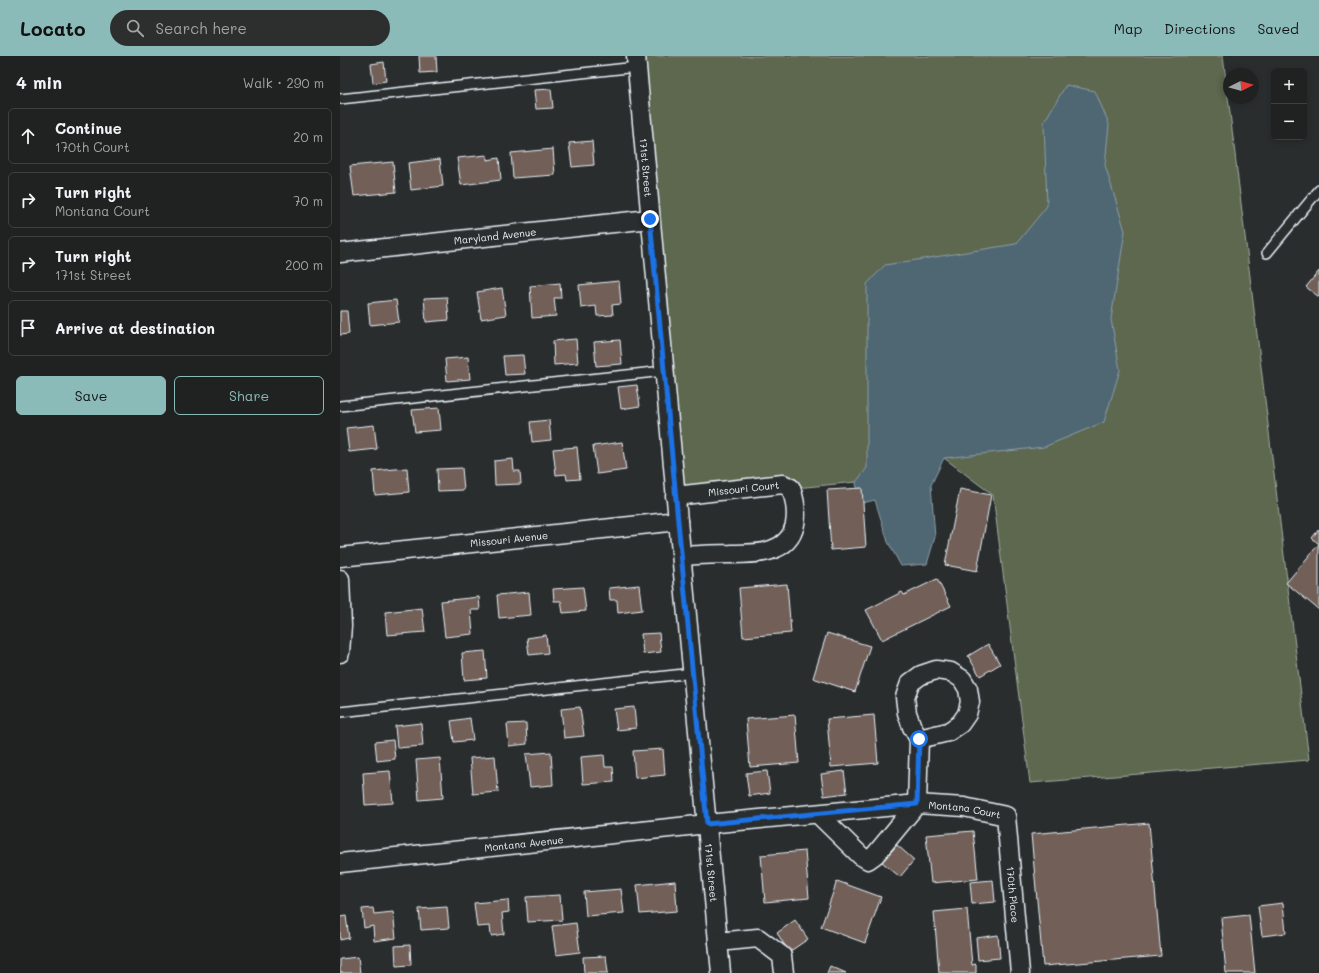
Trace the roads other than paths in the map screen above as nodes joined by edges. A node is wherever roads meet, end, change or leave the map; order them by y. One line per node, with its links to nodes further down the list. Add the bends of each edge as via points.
1 (636, 62): 2 (lane); 4 (street, 171st Street)
2 (340, 100)
3 (1319, 190): 6 (lane)
4 (650, 219): 5 (street, Maryland Avenue); 7 (street, 171st Street)
5 (340, 252)
6 (1267, 253)
7 (664, 371): 8 (lane); 9 (street, 171st Street)
8 (340, 406)
9 (675, 496): 10 (street, 171st Street); 11 (street, Missouri Court, via 783,484 791,488 795,500 796,524 791,536 772,550 759,553)
10 (678, 521): 11 (street, 171st Street); 12 (street, Missouri Avenue)
11 (682, 556): 15 (street, 171st Street)
12 (340, 557)
13 (340, 579): 14 (street)
14 (340, 653)
15 (693, 673): 16 (lane); 21 (street, 171st Street)
16 (340, 712)
17 (919, 739): 18 (street)
18 (917, 804): 19 (street, Montana Court); 19 (street, via 875,856 868,860); 20 (street, Montana Court, via 964,807)
19 (818, 814): 21 (street, Montana Court)
20 (1006, 816): 26 (street, 170th Place)
21 (707, 824): 22 (street, Montana Avenue); 23 (street, 171st Street)
22 (340, 863)
23 (718, 942): 24 (street, 171st Street); 25 (street, via 758,938 782,956)
24 (721, 973)
25 (784, 973)
26 (1020, 973)

